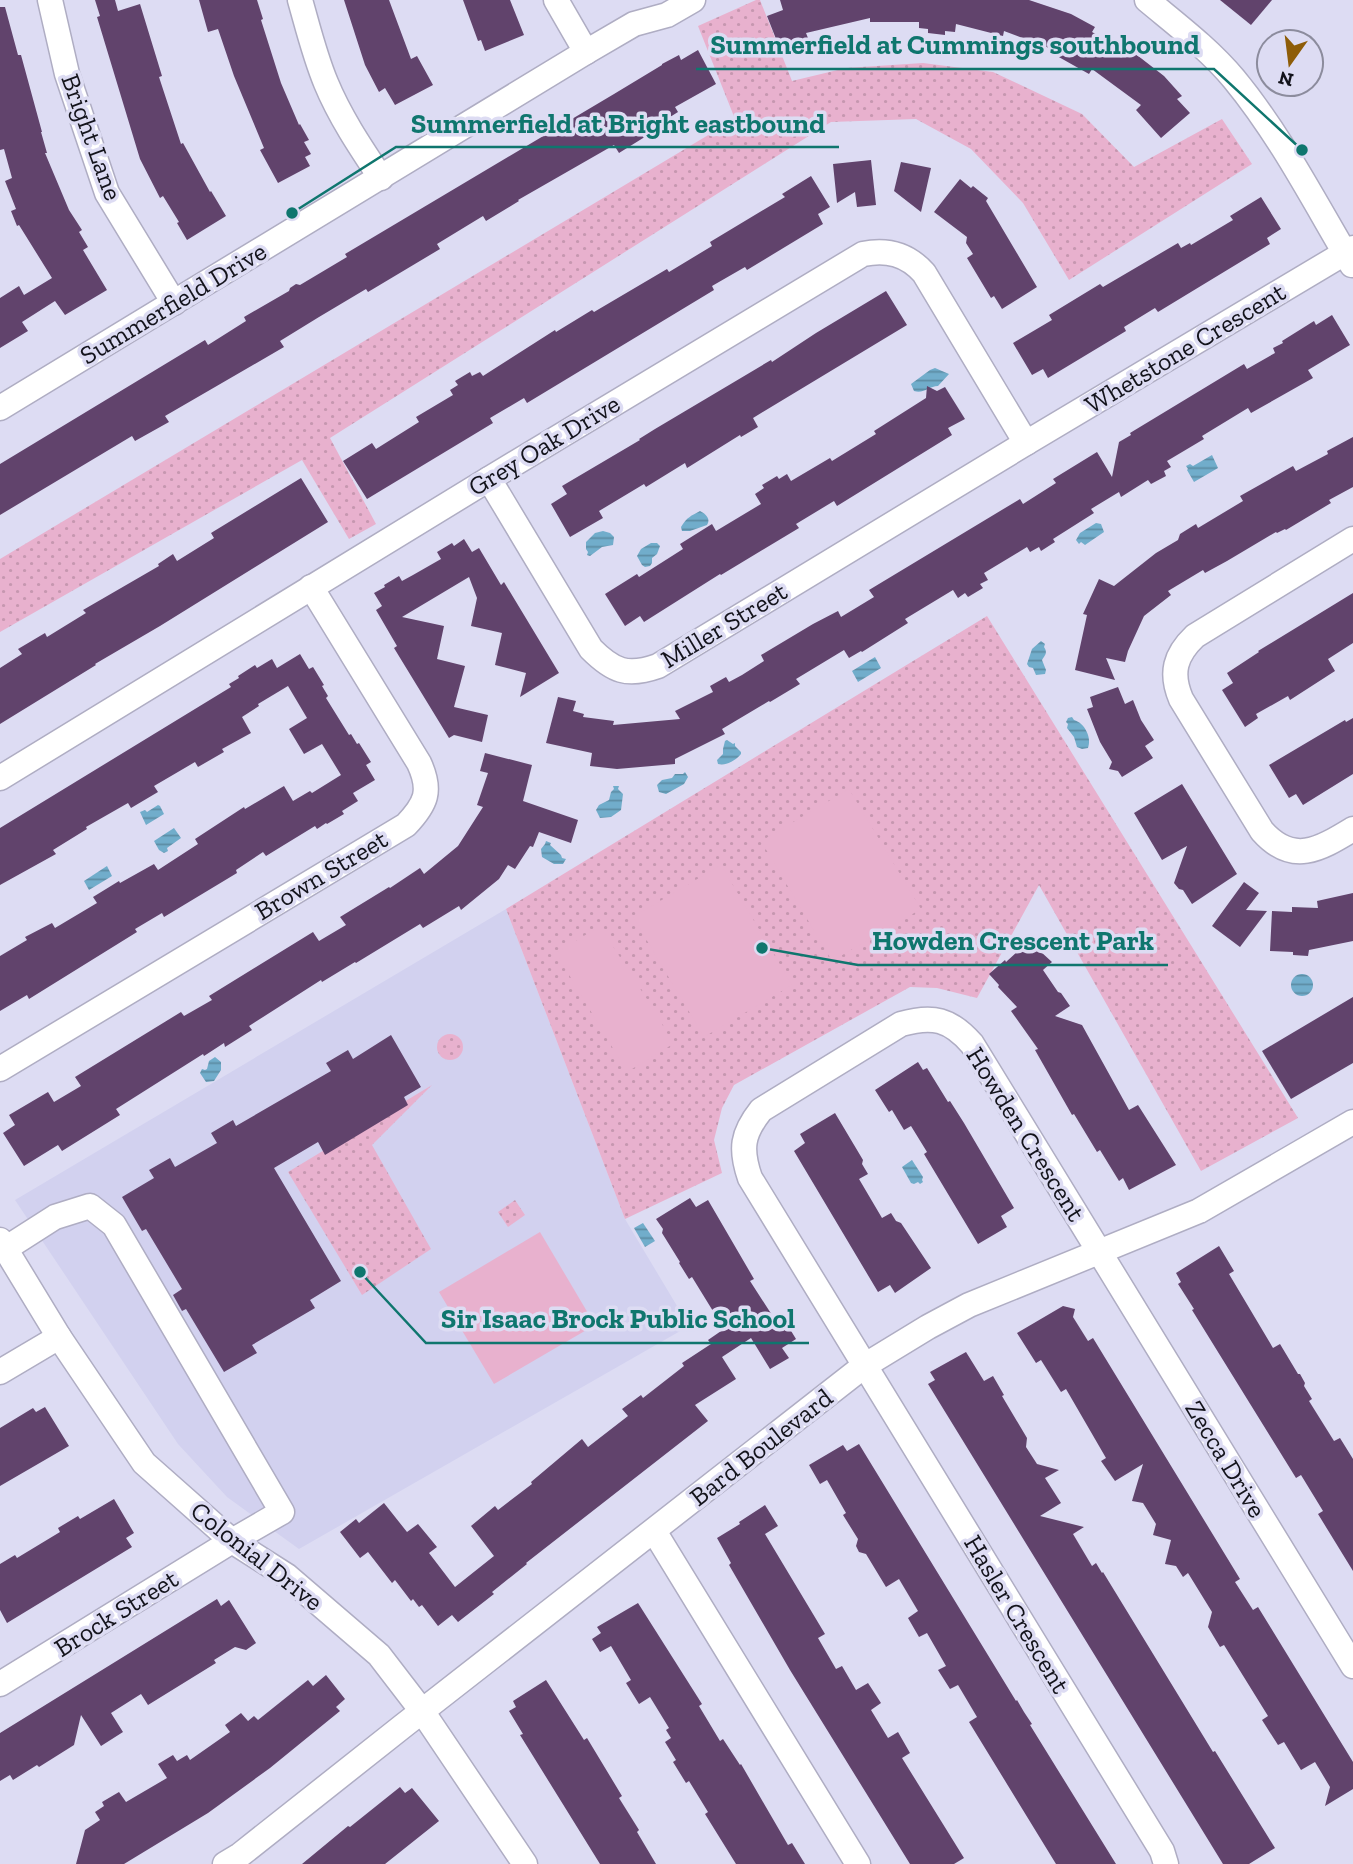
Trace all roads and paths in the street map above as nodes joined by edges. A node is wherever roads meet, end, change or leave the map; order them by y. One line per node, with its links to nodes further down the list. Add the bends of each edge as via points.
1 (50, 0): 11 (street, Bright Lane, via 67,75 107,193)
2 (300, 0): 9 (street, via 336,106)
3 (555, 0): 8 (street)
4 (656, 0): 7 (street, Summerfield Drive)
5 (693, 0): 7 (street, Summerfield Drive, via 667,15)
6 (1147, 0): 10 (street, via 1233,78)
7 (634, 24): 8 (street, Summerfield Drive)
8 (586, 52): 9 (street, Summerfield Drive)
9 (381, 178): 11 (street, Summerfield Drive)
10 (1350, 256): 13 (street, Whetstone Crescent)
11 (174, 303): 12 (street, Summerfield Drive)
12 (0, 408)
13 (1026, 443): 14 (street, Grey Oak Drive, via 924,273 909,258 875,251 863,254); 14 (street, Miller Street, via 644,671 619,670 591,649)
14 (489, 479): 16 (street, Grey Oak Drive)
15 (1353, 539): 18 (street, via 1195,636 1179,654 1175,675 1181,699 1272,842 1304,852)
16 (311, 587): 17 (street, Grey Oak Drive); 19 (street, Brown Street, via 419,763 425,776 423,804 406,825)
17 (0, 778)
18 (1353, 829)
19 (0, 1069)
20 (1353, 1122): 22 (street, Bard Boulevard, via 1199,1211)
21 (2, 1244): 23 (street, Colonial Drive); 27 (street, Brock Street, via 55,1217 90,1206 114,1225 282,1512)
22 (1100, 1251): 24 (street, Bard Boulevard, via 970,1305); 24 (street, Howden Crescent, via 972,1044 947,1023 931,1019 901,1024 761,1110 747,1130 744,1147 750,1178); 28 (street, Zecca Drive)
23 (59, 1337): 25 (street); 27 (street, Colonial Drive, via 144,1463)
24 (864, 1366): 26 (street, Bard Boulevard); 34 (street, Hasler Crescent)
25 (0, 1372)
26 (654, 1531): 30 (street, Bard Boulevard); 33 (street)
27 (232, 1541): 29 (street, Brock Street); 30 (street, Colonial Drive, via 287,1576 379,1655)
28 (1353, 1666)
29 (0, 1685)
30 (422, 1711): 31 (street, Bard Boulevard); 32 (street, Colonial Drive)
31 (225, 1864)
32 (525, 1864)
33 (858, 1864)
34 (1166, 1864)

